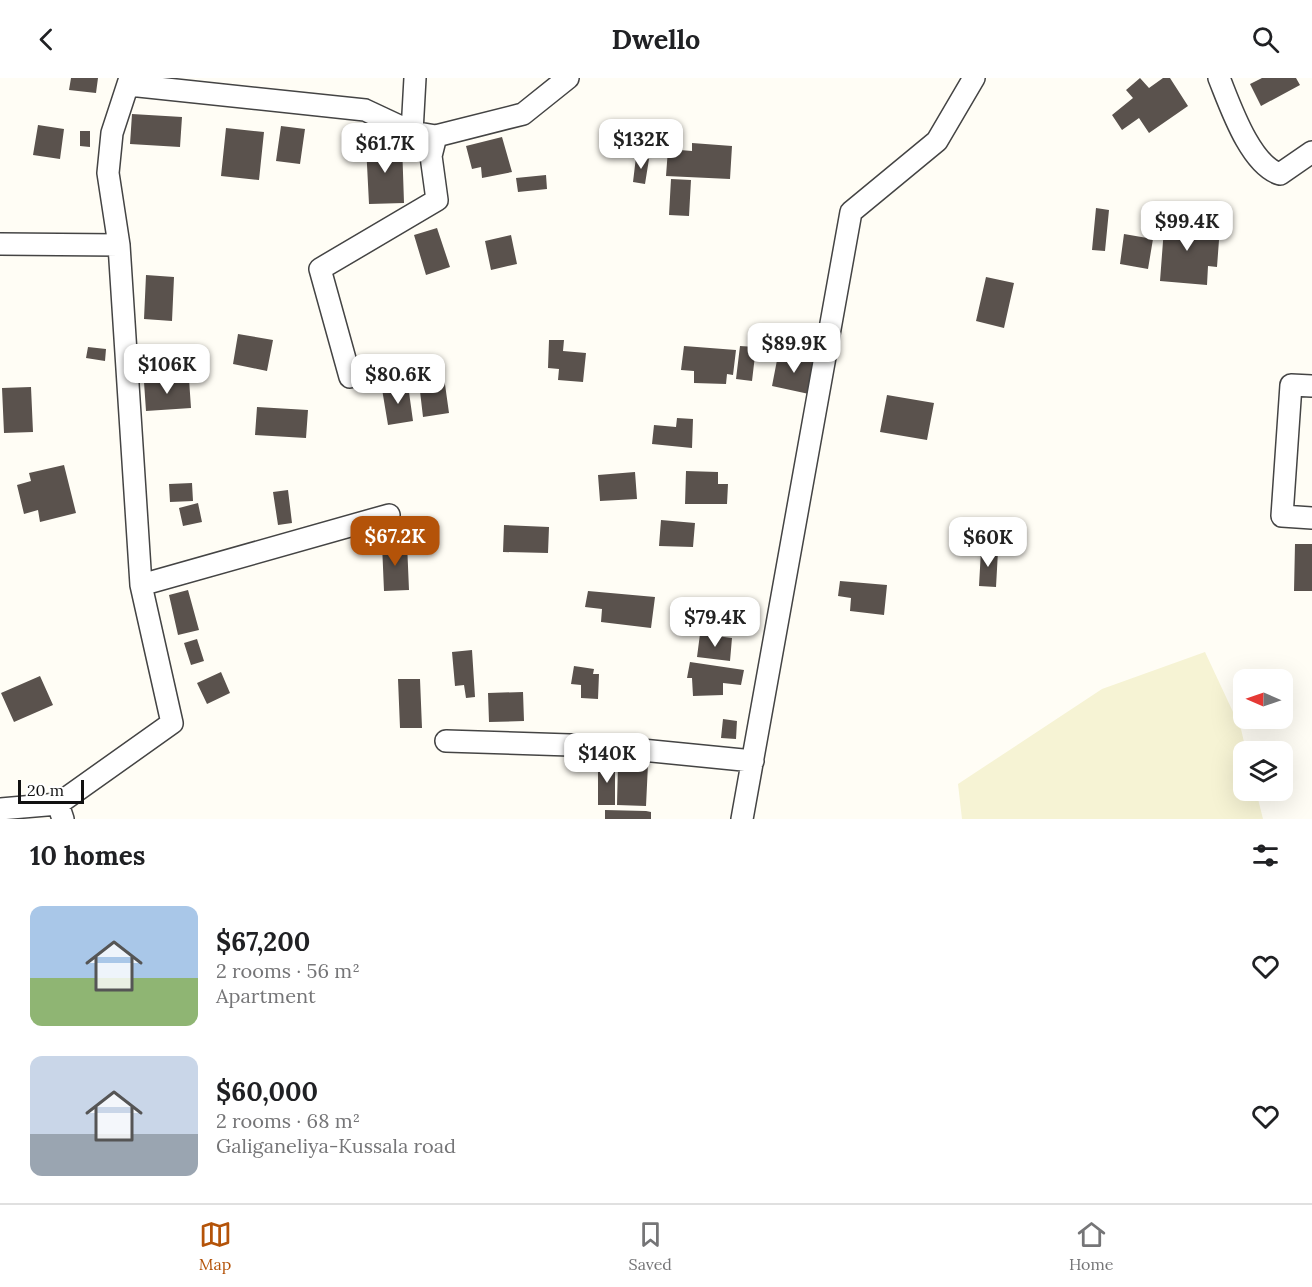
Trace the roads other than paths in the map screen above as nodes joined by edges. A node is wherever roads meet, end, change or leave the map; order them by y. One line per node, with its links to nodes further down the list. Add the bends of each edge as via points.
1 (415, 78): 6 (street)
2 (568, 78): 7 (street, via 523,114)
3 (974, 78): 17 (street, via 937,141 851,212)
4 (1219, 78): 8 (street, via 1239,129 1270,171 1280,174)
5 (130, 82): 6 (street, via 365,110); 10 (street, via 111,133 108,173)
6 (412, 132): 7 (street)
7 (436, 136): 11 (street, via 431,156 437,200 320,270)
8 (1312, 152)
9 (0, 244): 10 (street)
10 (118, 245): 15 (street)
11 (350, 377)
12 (1312, 386): 14 (street, via 1291,385 1282,516)
13 (389, 515): 15 (street)
14 (1312, 518)
15 (141, 585): 19 (street, via 172,723)
16 (446, 741): 17 (street, via 601,746)
17 (753, 761): 20 (street)
18 (0, 809): 19 (street)
19 (60, 812)
20 (742, 819)

